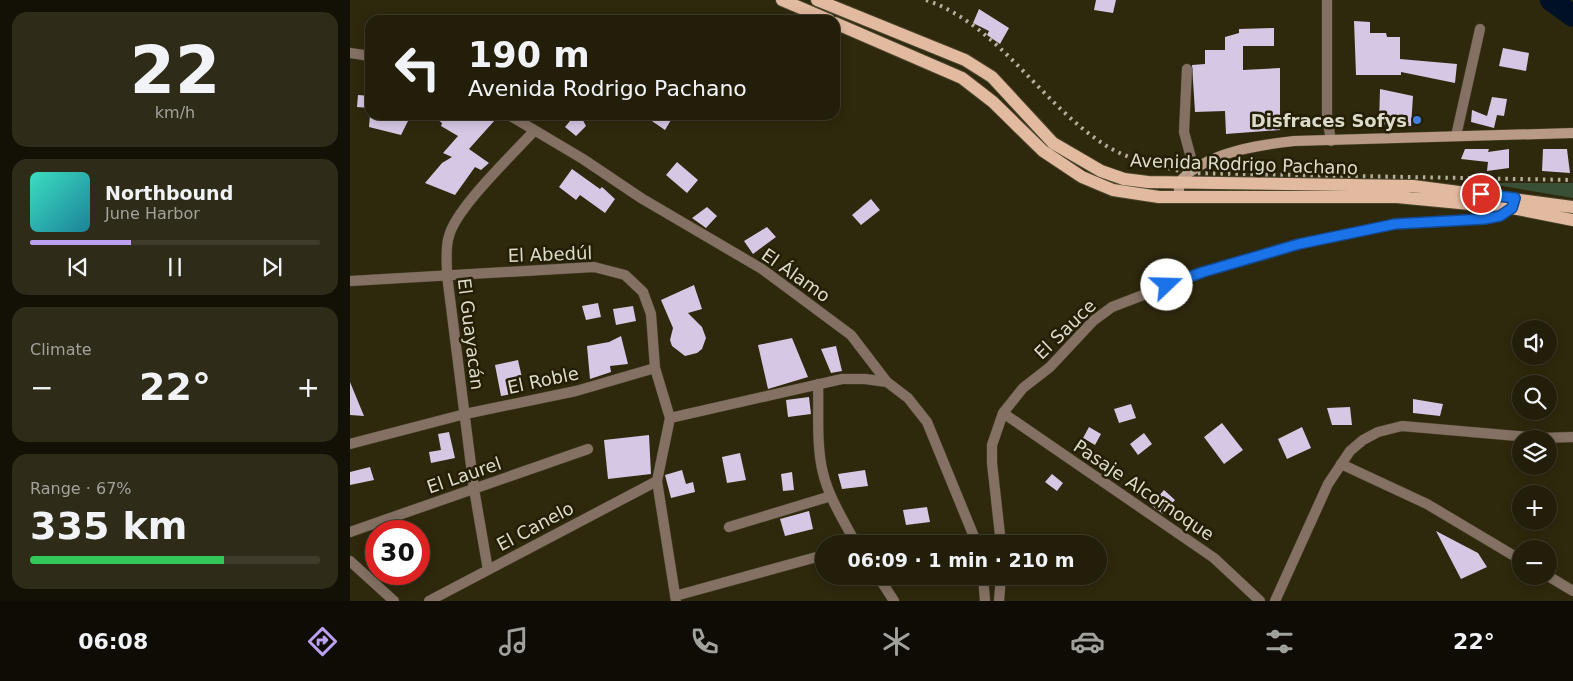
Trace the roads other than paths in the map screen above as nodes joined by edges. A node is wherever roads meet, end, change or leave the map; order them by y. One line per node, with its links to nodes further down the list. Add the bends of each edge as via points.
1 (782, 0): 4 (main road)
2 (817, 0): 16 (main road, Avenida Rodrigo Pachano, via 965,60 992,77 1053,143 1080,161 1124,178)
3 (1327, 0): 14 (street, via 1327,116)
4 (816, 15)
5 (840, 25): 17 (main road, Avenida Rodrigo Pachano, via 962,78 986,96 1043,151 1082,177 1113,190 1136,195)
6 (1480, 29): 13 (street)
7 (350, 53): 8 (street)
8 (365, 55)
9 (1187, 69): 15 (street, via 1184,132)
10 (518, 120): 11 (street, El Álamo)
11 (534, 131): 21 (street, El Guayacán, via 486,182 453,225 448,236); 24 (street, El Álamo, via 762,269 851,334)
12 (1573, 133): 13 (main road)
13 (1456, 136): 14 (main road)
14 (1331, 141): 15 (main road, via 1294,141 1248,148)
15 (1194, 169): 16 (main road)
16 (1178, 183): 17 (main road); 18 (main road, Avenida Rodrigo Pachano, via 1413,186)
17 (1180, 197): 18 (main road, Avenida Rodrigo Pachano, via 1397,197)
18 (1514, 203): 19 (main road, Avenida Rodrigo Pachano); 20 (main road, Avenida Rodrigo Pachano); 26 (street, El Sauce, via 1500,216 1395,224 1299,244 1203,272 1130,299 1093,321 1050,367 1023,388)
19 (1573, 206)
20 (1573, 220)
21 (447, 275): 22 (street, El Abedúl); 23 (street, El Abedúl, via 594,267 624,275 643,292 651,314); 27 (street, El Guayacán)
22 (350, 281)
23 (655, 368): 27 (street, El Roble, via 576,391); 28 (street, El Abedúl)
24 (887, 382): 25 (street, via 842,379); 39 (street, El Álamo, via 908,398 927,422)
25 (818, 384): 28 (street); 35 (street, via 820,456)
26 (1003, 413): 40 (street, El Sauce, via 992,445); 57 (street, Pasaje Alcornoque, via 1214,558)
27 (465, 414): 30 (street, El Roble); 34 (street, El Guayacán)
28 (670, 418): 33 (street)
29 (1573, 437): 32 (street, via 1541,438 1402,426 1363,440)
30 (350, 444)
31 (588, 449): 34 (street, El Laurel)
32 (1341, 464): 41 (street, via 1427,504); 58 (street, via 1328,484)
33 (657, 481): 44 (street, El Canelo); 51 (street)
34 (474, 489): 37 (street, El Laurel); 44 (street, El Guayacán)
35 (831, 496): 36 (street); 38 (street)
36 (729, 527)
37 (350, 532)
38 (851, 535)
39 (973, 535)
40 (999, 535)
41 (1512, 555)
42 (815, 558): 51 (street)
43 (350, 561): 52 (street)
44 (488, 570): 50 (street, El Canelo)
45 (1557, 581): 49 (street)
46 (884, 585): 54 (street)
47 (984, 585): 55 (street)
48 (1000, 585): 56 (street)
49 (1573, 591)
50 (451, 596): 53 (street, El Canelo)
51 (675, 598)
52 (394, 601)
53 (429, 601)
54 (894, 601)
55 (985, 601)
56 (999, 601)
57 (1260, 601)
58 (1275, 601)

